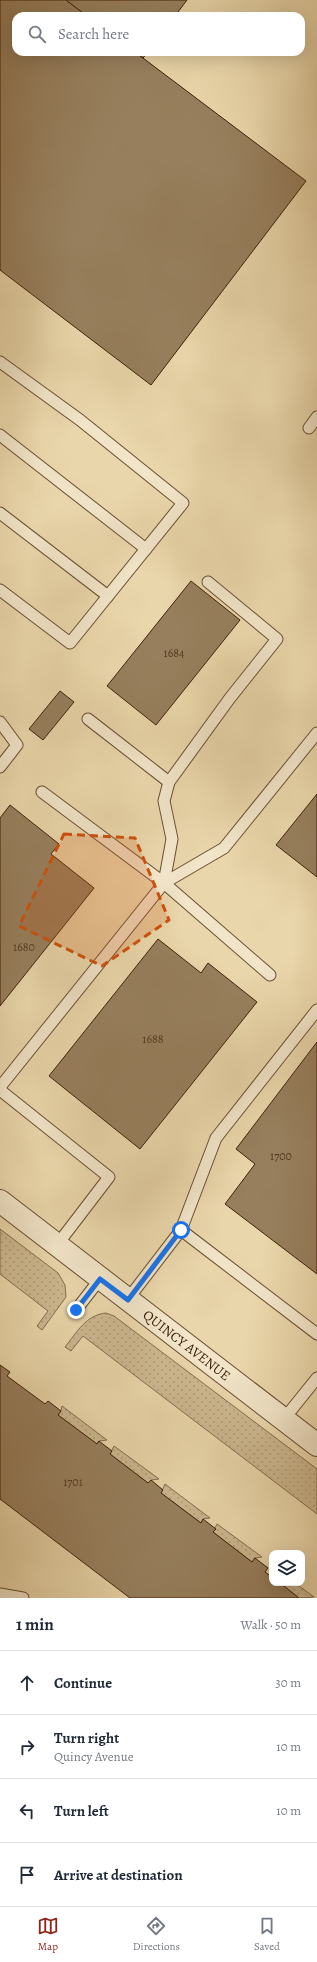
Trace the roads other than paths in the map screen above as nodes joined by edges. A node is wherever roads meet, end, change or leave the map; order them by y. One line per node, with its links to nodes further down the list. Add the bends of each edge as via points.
1 (0, 362): 6 (lane, via 80,420 182,503)
2 (317, 417): 3 (lane)
3 (309, 428)
4 (0, 435): 6 (lane)
5 (0, 513): 9 (lane)
6 (146, 548): 9 (lane)
7 (208, 582): 14 (lane, via 277,639)
8 (0, 590): 9 (lane, via 70,643)
9 (108, 596)
10 (88, 719): 14 (lane)
11 (0, 722): 13 (lane, via 17,745)
12 (317, 733): 16 (lane, via 224,848)
13 (0, 767)
14 (169, 782): 16 (lane, via 164,801 172,839)
15 (42, 792): 16 (lane)
16 (164, 883): 17 (lane); 19 (lane)
17 (270, 975)
18 (317, 1010): 22 (lane, via 216,1138)
19 (0, 1087)
20 (0, 1090): 23 (lane, via 109,1177)
21 (0, 1201): 23 (street, QUINCY AVENUE)
22 (181, 1230): 25 (lane); 27 (lane)
23 (57, 1245): 24 (street, QUINCY AVENUE)
24 (100, 1279): 25 (street, QUINCY AVENUE); 26 (lane)
25 (128, 1300): 29 (street, QUINCY AVENUE)
26 (76, 1310)
27 (317, 1334)
28 (317, 1378): 29 (lane)
29 (284, 1419): 30 (street, QUINCY AVENUE)
30 (317, 1445)
31 (0, 1594): 32 (lane)
32 (23, 1598)

